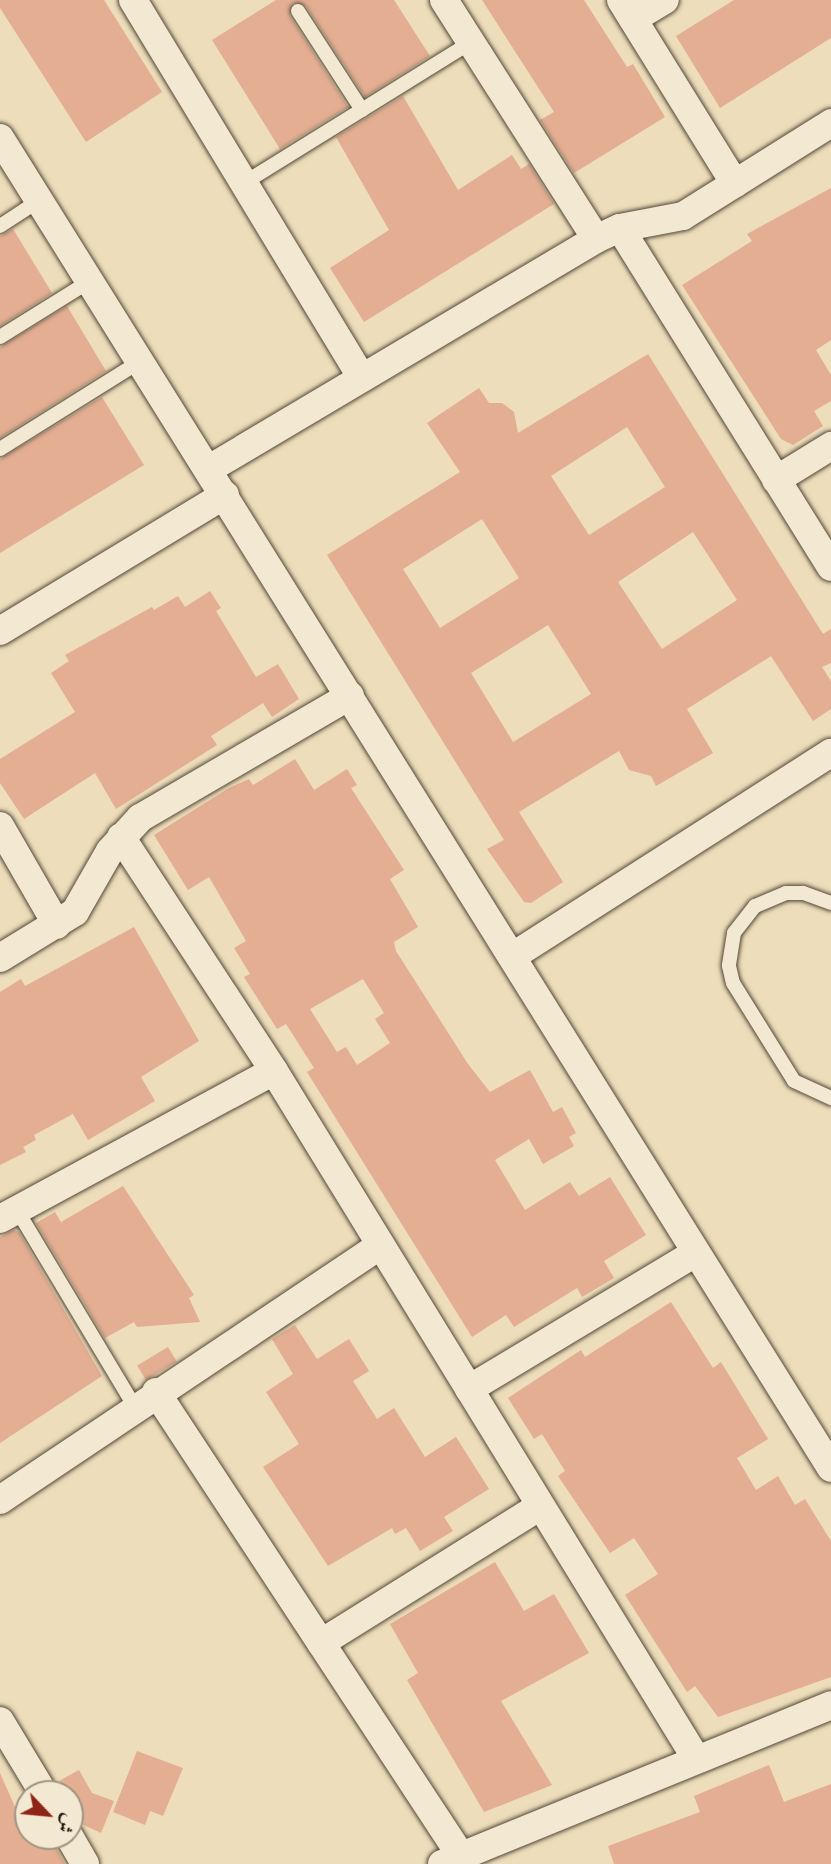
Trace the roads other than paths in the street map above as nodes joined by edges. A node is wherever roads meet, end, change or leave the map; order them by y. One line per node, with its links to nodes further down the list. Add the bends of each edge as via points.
1 (134, 0): 10 (street)
2 (444, 0): 6 (street)
3 (664, 0): 4 (street)
4 (627, 9): 11 (street)
5 (298, 10): 7 (lane)
6 (471, 42): 7 (lane); 14 (street)
7 (362, 110): 10 (lane)
8 (831, 123): 11 (street)
9 (0, 138): 12 (street)
10 (244, 183): 18 (street)
11 (735, 184): 14 (street, via 671,221)
12 (38, 201): 13 (lane); 15 (street)
13 (0, 226)
14 (608, 234): 18 (street); 22 (street)
15 (90, 281): 16 (lane); 17 (street)
16 (0, 337)
17 (141, 361): 20 (lane); 21 (street)
18 (361, 377): 21 (street)
19 (831, 446): 22 (street)
20 (0, 449)
21 (209, 469): 23 (street)
22 (776, 480): 24 (street)
23 (225, 495): 25 (street); 26 (street)
24 (831, 567)
25 (0, 631)
26 (350, 696): 29 (street, via 151,810); 32 (street)
27 (831, 753): 32 (street)
28 (0, 826): 31 (street)
29 (121, 837): 31 (street, via 83,903); 34 (street)
30 (831, 903): 35 (lane, via 803,893 786,893 755,906 734,933 729,966 733,983 794,1081)
31 (57, 925): 33 (street)
32 (513, 956): 38 (street)
33 (0, 958)
34 (274, 1071): 36 (street); 37 (street)
35 (831, 1098)
36 (8, 1215): 40 (lane)
37 (381, 1245): 39 (street); 40 (street)
38 (695, 1253): 39 (street); 41 (street)
39 (469, 1388): 43 (street)
40 (146, 1399): 42 (street); 44 (street)
41 (831, 1468)
42 (0, 1500)
43 (540, 1506): 44 (street); 47 (street)
44 (321, 1643): 49 (street)
45 (831, 1704): 47 (street)
46 (0, 1721): 48 (street)
47 (697, 1760): 49 (street)
48 (36, 1780)
49 (452, 1860)

